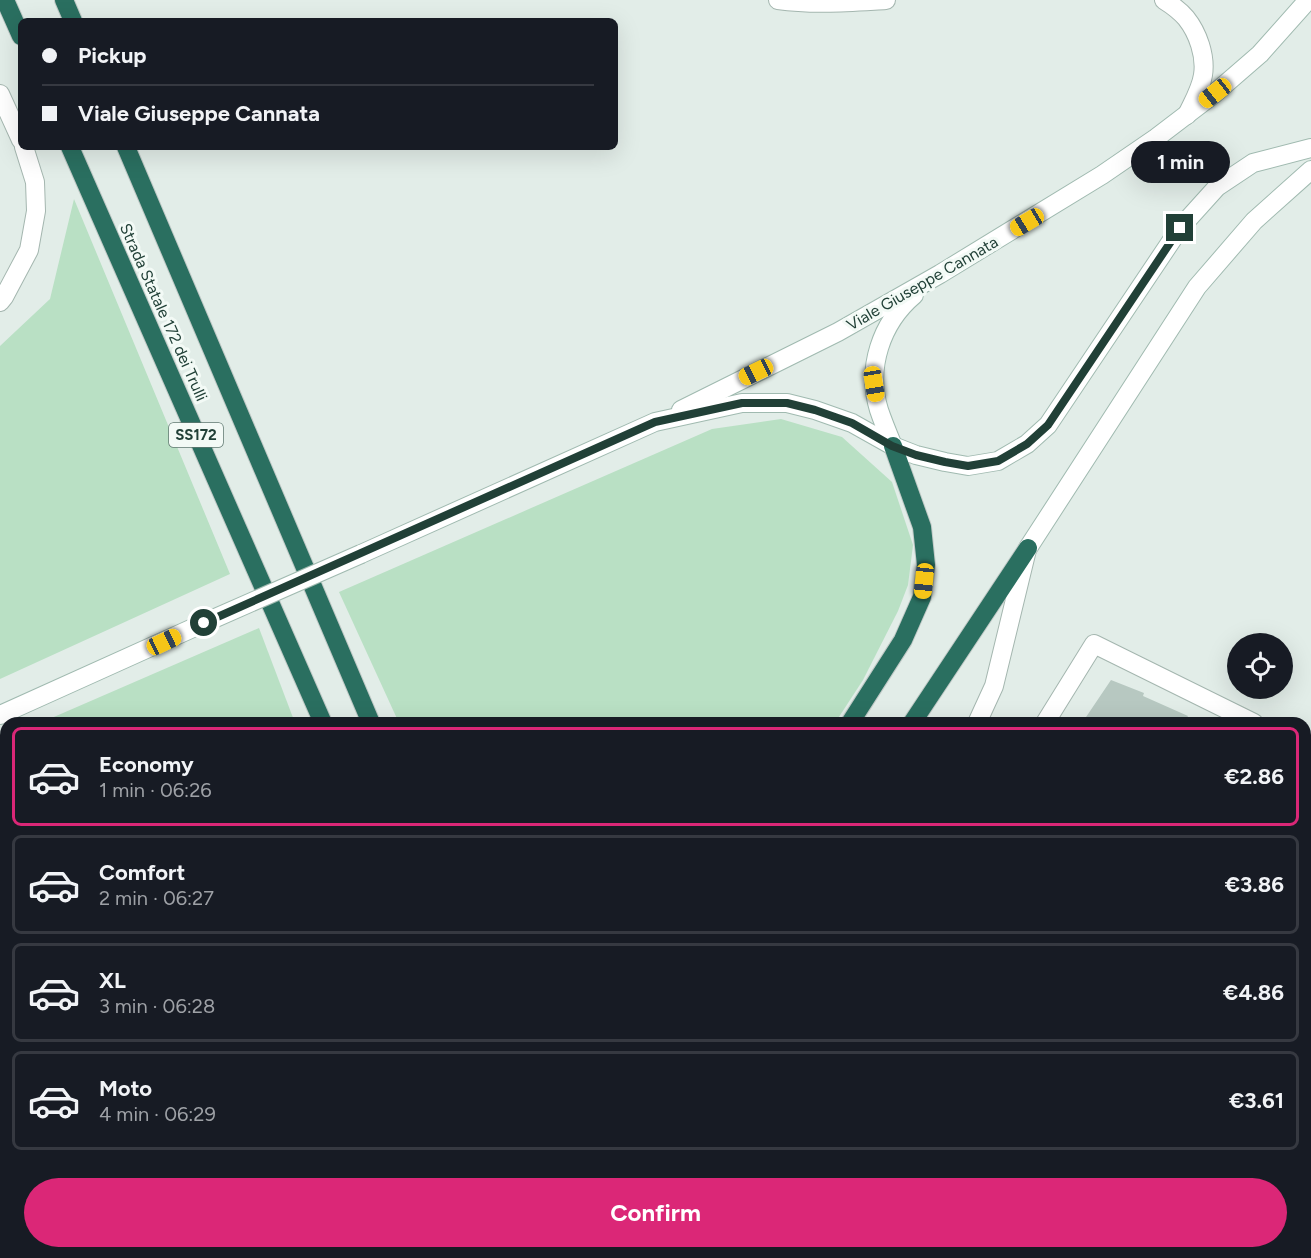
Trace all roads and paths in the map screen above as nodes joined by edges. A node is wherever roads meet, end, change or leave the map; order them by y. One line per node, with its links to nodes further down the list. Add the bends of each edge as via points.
1 (5, 0): 8 (highway)
2 (64, 0): 7 (highway)
3 (778, 0): 4 (street)
4 (886, 0)
5 (1164, 0): 10 (street, via 1194,28 1204,62 1203,77)
6 (1308, 0): 10 (street, Viale Giuseppe Cannata, via 1260,54)
7 (72, 18)
8 (18, 29)
9 (0, 94): 11 (street)
10 (1187, 115): 17 (street, Viale Giuseppe Cannata, via 1102,175)
11 (18, 133)
12 (1311, 148): 20 (street, via 1253,163 1217,187 1180,228 1048,425 1027,444 998,461 968,466)
13 (25, 150): 18 (street, via 35,182 36,211 29,250)
14 (71, 150): 23 (highway, Strada Statale 172 dei Trulli / SS172)
15 (127, 150): 24 (highway, Strada Statale 172 dei Trulli / SS172)
16 (1311, 170): 21 (street, via 1254,221 1197,287)
17 (940, 274): 19 (street, Viale Giuseppe Cannata, via 837,332); 20 (street, via 911,298 881,340 874,384 878,409)
18 (0, 302)
19 (655, 422): 20 (street, via 742,403 787,403 852,423); 22 (street, bridge)
20 (892, 446): 25 (highway, via 922,527 926,565 922,597 903,640)
21 (1028, 548): 26 (highway); 27 (street, via 994,686)
22 (0, 715)
23 (320, 717)
24 (368, 717)
25 (854, 717)
26 (916, 717)
27 (980, 717)
28 (1049, 717): 29 (street, via 1094,644)
29 (1242, 717)

